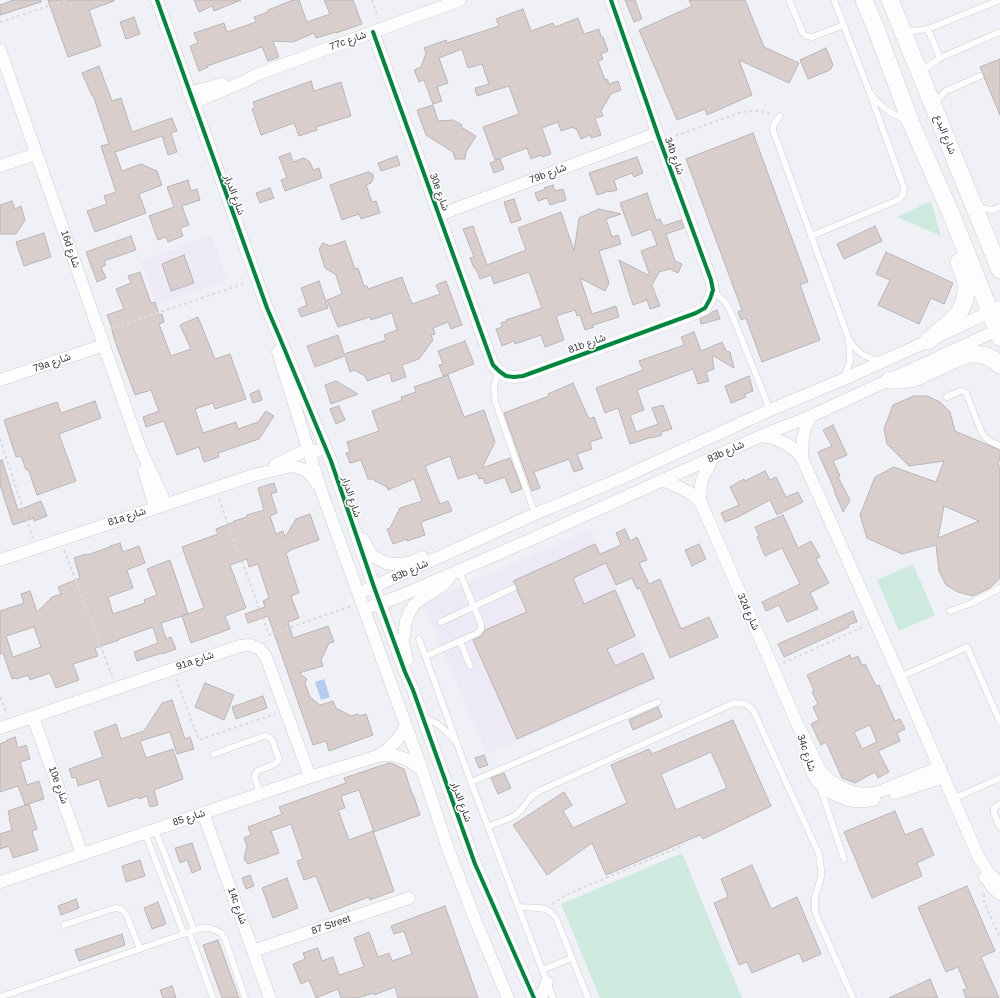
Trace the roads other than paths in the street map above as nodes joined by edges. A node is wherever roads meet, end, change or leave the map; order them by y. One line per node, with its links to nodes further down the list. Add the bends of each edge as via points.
1 (157, 0): 20 (street, شارع الدرار)
2 (460, 0): 12 (street, 77c شارع)
3 (611, 0): 24 (street, 34b شارع)
4 (791, 0): 9 (lane, via 806,36 812,37)
5 (834, 0): 9 (lane)
6 (864, 0): 11 (main road)
7 (890, 0): 10 (main road, شارع البدع)
8 (1000, 0): 13 (lane)
9 (844, 25): 19 (lane)
10 (901, 28): 13 (lane, via 914,31); 17 (main road, شارع البدع)
11 (876, 29): 17 (main road, via 891,42 901,67 907,72); 23 (main road)
12 (378, 30): 20 (street, 77c شارع); 29 (street, 30e شارع)
13 (928, 30): 16 (lane)
14 (1000, 32): 16 (lane)
15 (0, 50): 25 (street, 16d شارع)
16 (940, 58): 17 (lane)
17 (918, 72): 21 (main road, شارع البدع)
18 (980, 76): 21 (lane, via 946,91)
19 (869, 91): 23 (lane, via 882,106); 31 (lane, via 904,188 903,195 898,200)
20 (191, 98): 34 (street, شارع الدرار)
21 (933, 107): 27 (main road, شارع البدع)
22 (780, 116): 31 (lane, via 774,124 774,133)
23 (911, 123): 30 (main road)
24 (658, 137): 29 (street, 79b شارع); 33 (street, 34b شارع)
25 (36, 154): 26 (street); 39 (street, 16d شارع)
26 (0, 166)
27 (972, 202): 28 (lane, via 981,208); 32 (main road, شارع البدع)
28 (1000, 208)
29 (439, 214): 42 (street, 30e شارع, via 490,358)
30 (952, 216): 35 (main road); 38 (main road, via 949,234 966,281 965,300 959,313)
31 (811, 236): 37 (lane)
32 (996, 255)
33 (713, 290): 42 (street, 81b شارع, via 708,304 696,313 523,376 506,376); 47 (lane, via 730,310)
34 (267, 308): 51 (street, شارع الدرار); 54 (street, شارع الدرار)
35 (995, 309): 36 (main road); 38 (street, 83b شارع)
36 (999, 332): 45 (street, 83b شارع)
37 (849, 340): 40 (lane, via 857,350); 43 (lane, via 850,361)
38 (928, 341): 40 (street, 83b شارع)
39 (104, 345): 44 (street, 79a شارع); 59 (street, 16d شارع, via 140,448 143,467)
40 (880, 362): 43 (street, 83b شارع)
41 (1000, 365): 45 (main road, via 987,356 968,354 914,378)
42 (499, 372): 61 (lane, via 494,386 494,401)
43 (844, 379): 47 (street, 83b شارع)
44 (0, 380)
45 (890, 380): 48 (street, 83b شارع)
46 (947, 397): 50 (lane, via 960,391 966,393 982,433)
47 (770, 410): 61 (street, 83b شارع, via 615,481)
48 (811, 416): 49 (street, 83b شارع); 53 (street, via 803,437)
49 (761, 436): 52 (street, 83b شارع); 53 (street, via 785,443)
50 (1000, 446)
51 (309, 450): 54 (street, via 318,451); 55 (street, 81a شارع); 57 (street, شارع الدرار)
52 (713, 458): 56 (street, 83b شارع); 58 (street, 32d شارع, via 703,477)
53 (802, 458): 77 (street)
54 (331, 460): 60 (street, شارع الدرار)
55 (254, 475): 57 (street, 81a شارع, via 292,466 306,470); 59 (street, 81a شارع)
56 (662, 480): 58 (street, via 685,490); 64 (street, 83b شارع)
57 (320, 487): 68 (street, شارع الدرار)
58 (700, 501): 83 (street, 32d شارع)
59 (161, 506): 63 (street, 81a شارع)
60 (347, 511): 62 (street, 83b شارع, via 373,556 386,563 402,564 445,548); 65 (street, شارع الدرار)
61 (535, 514): 62 (street, 83b شارع)
62 (461, 547): 65 (street, 83b شارع)
63 (0, 560)
64 (455, 572): 69 (street, 83b شارع); 70 (lane); 78 (street, 83b شارع, via 442,586 414,605 406,621 403,642)
65 (374, 587): 68 (street, 83b شارع); 69 (street, شارع الدرار)
66 (513, 588): 70 (lane)
67 (1000, 588): 71 (lane)
68 (361, 602): 69 (street, 83b شارع); 85 (street, شارع الدرار)
69 (380, 603): 78 (street, شارع الدرار, via 404,672)
70 (474, 606): 72 (lane); 74 (lane, via 481,629)
71 (950, 611)
72 (441, 622)
73 (419, 639): 75 (lane)
74 (460, 641): 75 (lane); 76 (lane)
75 (426, 656): 86 (lane)
76 (470, 666)
77 (900, 677): 82 (lane, via 967,647); 90 (street)
78 (413, 690): 81 (street, شارع الدرار)
79 (658, 702): 93 (lane)
80 (33, 717): 84 (street, 91a شارع); 91 (street, 91a شارع, via 240,646 250,645 260,649 266,657); 102 (street, 10e شارع)
81 (422, 717): 86 (lane, via 436,723); 120 (street, شارع الدرار, via 475,864)
82 (1000, 722)
83 (797, 723): 90 (street, 34c شارع, via 822,772 831,781 852,792 876,793); 94 (street, 34c شارع, via 804,754)
84 (5, 726)
85 (406, 726): 88 (street, شارع 85, via 394,743); 89 (street, شارع الدرار)
86 (458, 744): 93 (lane)
87 (214, 754): 95 (lane, via 264,736 270,738 279,759 275,764 257,771 255,778)
88 (378, 756): 89 (street, شارع 85, via 397,756); 91 (street, شارع 85)
89 (422, 770): 116 (street, شارع الدرار, via 452,860)
90 (942, 772): 94 (street, 34c شارع, via 874,800 856,802 831,793); 96 (street)
91 (310, 777): 95 (street, شارع 85)
92 (1000, 778): 96 (lane)
93 (471, 782): 99 (lane)
94 (818, 782): 103 (lane)
95 (260, 794): 98 (street, شارع 85)
96 (953, 799): 105 (street, via 984,874)
97 (1000, 804): 100 (lane, via 994,808)
98 (203, 813): 101 (street, شارع 85); 111 (street, 14c شارع)
99 (488, 827): 107 (lane); 124 (lane, via 517,814 539,791 734,703 745,704 753,710 819,854 821,869 815,911)
100 (1000, 827)
101 (150, 831): 102 (street, شارع 85); 109 (lane); 109 (lane)
102 (82, 854): 104 (street, شارع 85)
103 (844, 859)
104 (0, 882)
105 (997, 890)
106 (409, 898): 111 (street, 87 Street)
107 (518, 907): 112 (lane, via 546,909 552,913); 113 (lane)
108 (64, 925): 110 (lane, via 115,908 121,909 126,914)
109 (189, 932): 110 (lane); 117 (lane); 118 (lane, via 209,928 221,934)
110 (140, 949): 115 (lane)
111 (253, 951): 119 (street, 14c شارع)
112 (572, 958): 113 (lane); 123 (lane)
113 (542, 970): 114 (lane)
114 (547, 982): 121 (street); 122 (lane)
115 (0, 997)
116 (507, 997)
117 (213, 998)
118 (245, 998)
119 (270, 998)
120 (534, 998)
121 (541, 998)
122 (553, 998)
123 (588, 998)
124 (853, 998)

